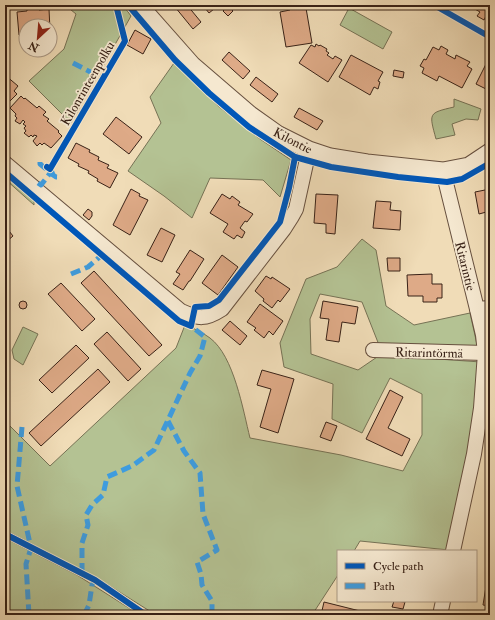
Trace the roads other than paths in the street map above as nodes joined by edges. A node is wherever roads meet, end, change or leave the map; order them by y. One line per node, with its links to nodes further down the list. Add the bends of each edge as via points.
1 (140, 5): 2 (street, Kilontie, via 192,65 249,114 277,134)
2 (309, 150): 4 (street, via 296,209 284,229 222,309 201,318 181,311); 5 (street, Kilontie, via 330,157 367,163)
3 (490, 152): 5 (street, Kilontie, via 469,166)
4 (5, 162)
5 (443, 171): 6 (street, Ritarintie)
6 (483, 309): 8 (street, Ritarintie)
7 (373, 350): 8 (street, Ritarintörmä)
8 (485, 353): 9 (street, Ritarintie, via 479,424)
9 (453, 550)
10 (443, 602): 11 (street)
11 (440, 615)

